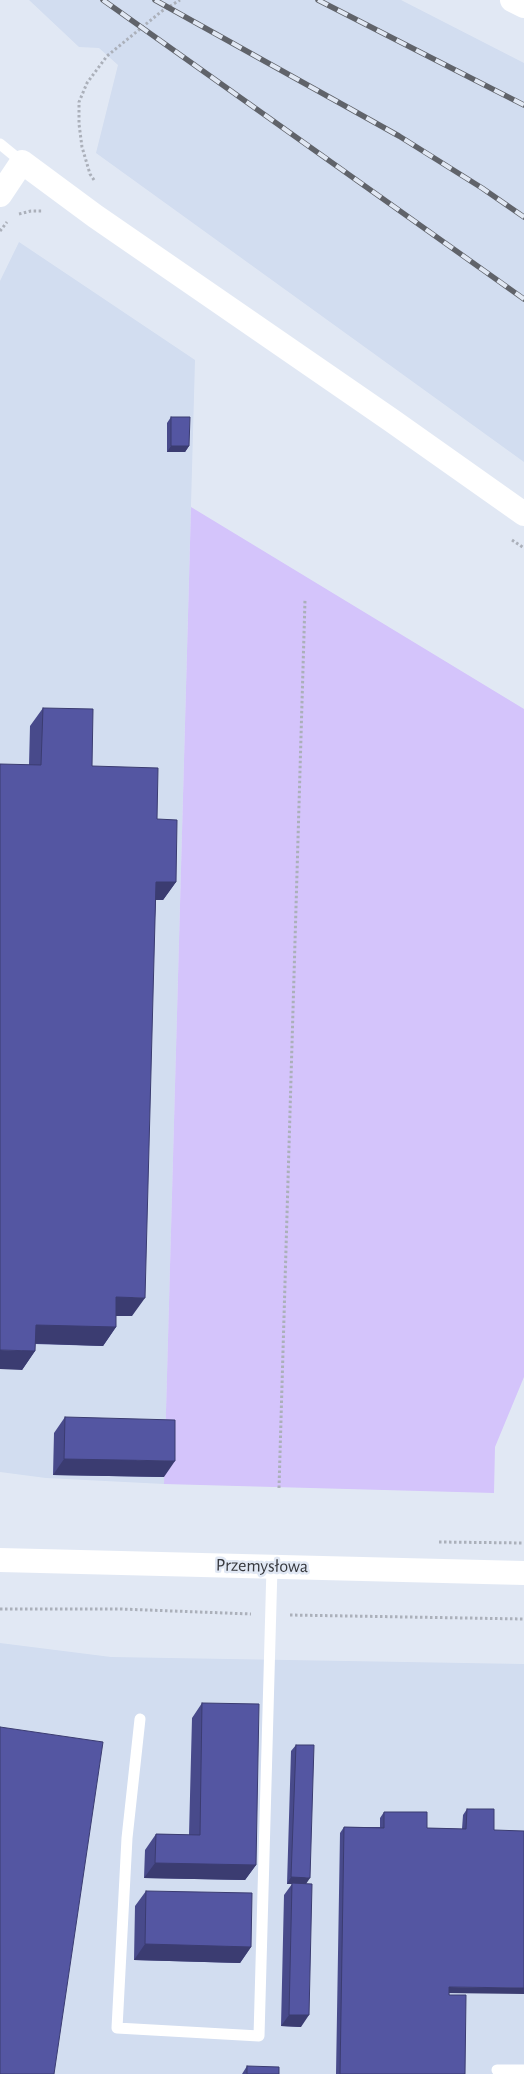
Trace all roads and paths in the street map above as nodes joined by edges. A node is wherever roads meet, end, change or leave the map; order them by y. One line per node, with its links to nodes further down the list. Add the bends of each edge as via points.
1 (180, 0): 6 (path, via 108,56 87,83 79,102 80,132 90,174)
2 (512, 0): 3 (street)
3 (524, 6)
4 (0, 144): 5 (lane)
5 (22, 162): 7 (street); 10 (street)
6 (99, 186)
7 (0, 195)
8 (44, 212): 9 (path, via 19,214)
9 (0, 231)
10 (524, 514)
11 (305, 600): 12 (path)
12 (279, 1488)
13 (0, 1560): 14 (street, Przemysłowa)
14 (272, 1567): 15 (street, Przemysłowa); 16 (lane, via 259,2036 117,2028 127,1838)
15 (524, 1572)
16 (140, 1719)
17 (497, 2070): 18 (lane)
18 (524, 2070)

